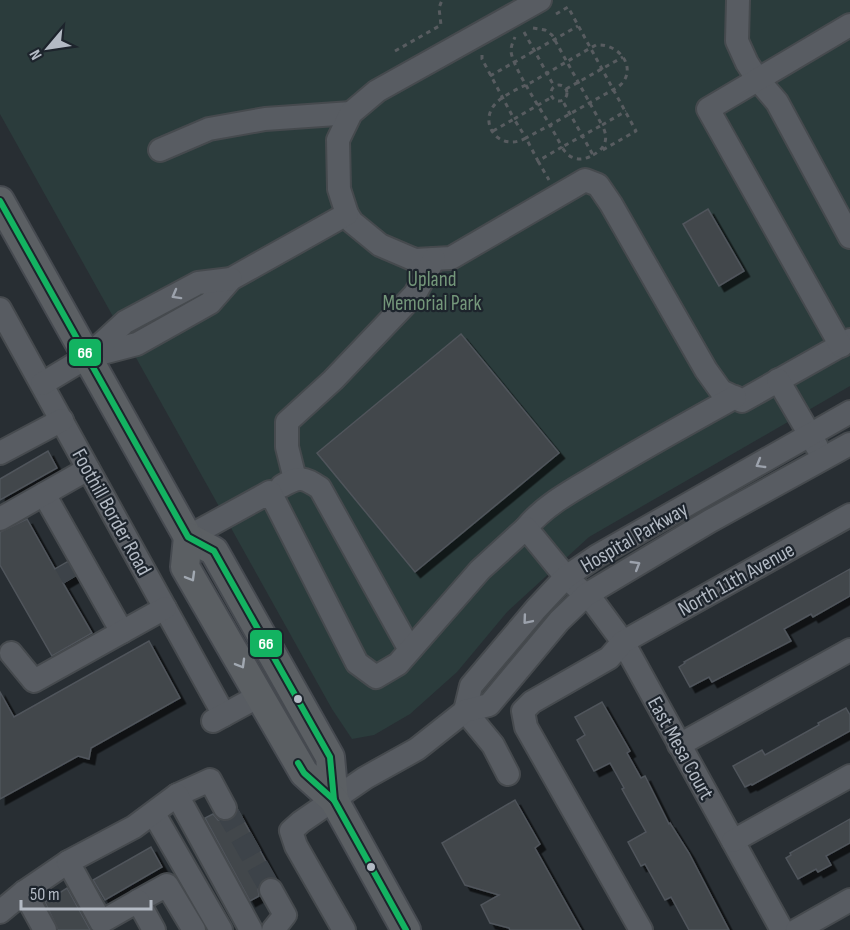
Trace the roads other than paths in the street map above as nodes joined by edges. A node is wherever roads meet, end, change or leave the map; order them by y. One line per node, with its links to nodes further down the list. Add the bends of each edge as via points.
1 (540, 0): 5 (street, via 377,91)
2 (738, 0): 4 (street, via 737,41)
3 (850, 26): 4 (street)
4 (758, 80): 9 (street, via 777,102); 12 (street, via 708,109)
5 (351, 113): 6 (street, via 265,119 209,129); 8 (street, via 338,140 339,189)
6 (160, 150)
7 (0, 201): 13 (main road)
8 (347, 214): 10 (street, via 380,245 415,260); 13 (street, via 231,279 198,283 125,322)
9 (850, 237)
10 (434, 259): 16 (street, via 451,258 585,180 598,185 706,370 721,391); 24 (street, via 415,294 287,422 287,447)
11 (0, 309): 15 (street, Foothill Border Road)
12 (845, 343): 14 (street)
13 (87, 357): 15 (street); 30 (main road)
14 (778, 380): 16 (street, via 742,401); 19 (street)
15 (42, 384): 18 (street, Foothill Border Road)
16 (735, 397): 29 (street, via 576,489 536,516)
17 (850, 412): 19 (street, Hospital Parkway)
18 (62, 420): 21 (street); 23 (street, Foothill Border Road)
19 (811, 435): 22 (street); 32 (street, Hospital Parkway, one-way to 32)
20 (850, 444): 22 (street, Hospital Parkway)
21 (0, 453)
22 (823, 459): 34 (street, Hospital Parkway, one-way to 22)
23 (88, 469): 26 (street); 35 (street, Foothill Border Road)
24 (295, 479): 25 (street); 38 (street, via 306,479 320,488)
25 (270, 492): 30 (street); 38 (street, via 357,663 376,677 398,664)
26 (44, 494): 28 (street); 31 (street)
27 (850, 515): 37 (street, North 11th Avenue)
28 (0, 519)
29 (526, 528): 32 (street, East Mesa Court); 38 (street, via 480,570)
30 (188, 537): 41 (main road, one-way to 41, via 185,567); 46 (main road, via 214,551 330,757)
31 (68, 539): 33 (street); 33 (street, via 60,553 78,587)
32 (566, 577): 34 (street, East Mesa Court); 42 (street, Hospital Parkway, one-way to 42, via 471,686)
33 (98, 590): 36 (street)
34 (586, 595): 37 (street, East Mesa Court); 42 (street, Hospital Parkway, via 559,621 489,705)
35 (165, 608): 36 (street); 41 (street, Foothill Border Road, via 217,719)
36 (122, 632): 40 (street, via 34,681)
37 (623, 642): 43 (street, East Mesa Court); 65 (street, North 11th Avenue, via 609,658 523,711 525,727)
38 (410, 650)
39 (850, 650): 43 (street)
40 (11, 653)
41 (259, 696): 46 (main road, via 304,773)
42 (465, 711): 44 (street, via 493,745); 46 (street, Hospital Parkway, via 417,749)
43 (679, 745): 49 (street, East Mesa Court)
44 (508, 774)
45 (850, 776): 49 (street)
46 (334, 800): 56 (street, via 291,831); 64 (main road)
47 (165, 804): 48 (street, via 210,780); 50 (street, via 134,827); 60 (street); 61 (street); 62 (street)
48 (225, 808)
49 (733, 841): 66 (street, East Mesa Court)
50 (68, 862): 52 (street); 54 (street, via 101,922)
51 (271, 890): 63 (street, via 285,915)
52 (24, 892): 55 (street); 57 (street)
53 (850, 900): 67 (street)
54 (138, 901): 58 (street); 59 (street, via 167,885)
55 (0, 912)
56 (342, 929)
57 (45, 930)
58 (154, 930)
59 (194, 930)
60 (221, 930)
61 (235, 930)
62 (251, 930)
63 (273, 930)
64 (406, 930)
65 (640, 930)
66 (782, 930)
67 (797, 930)

